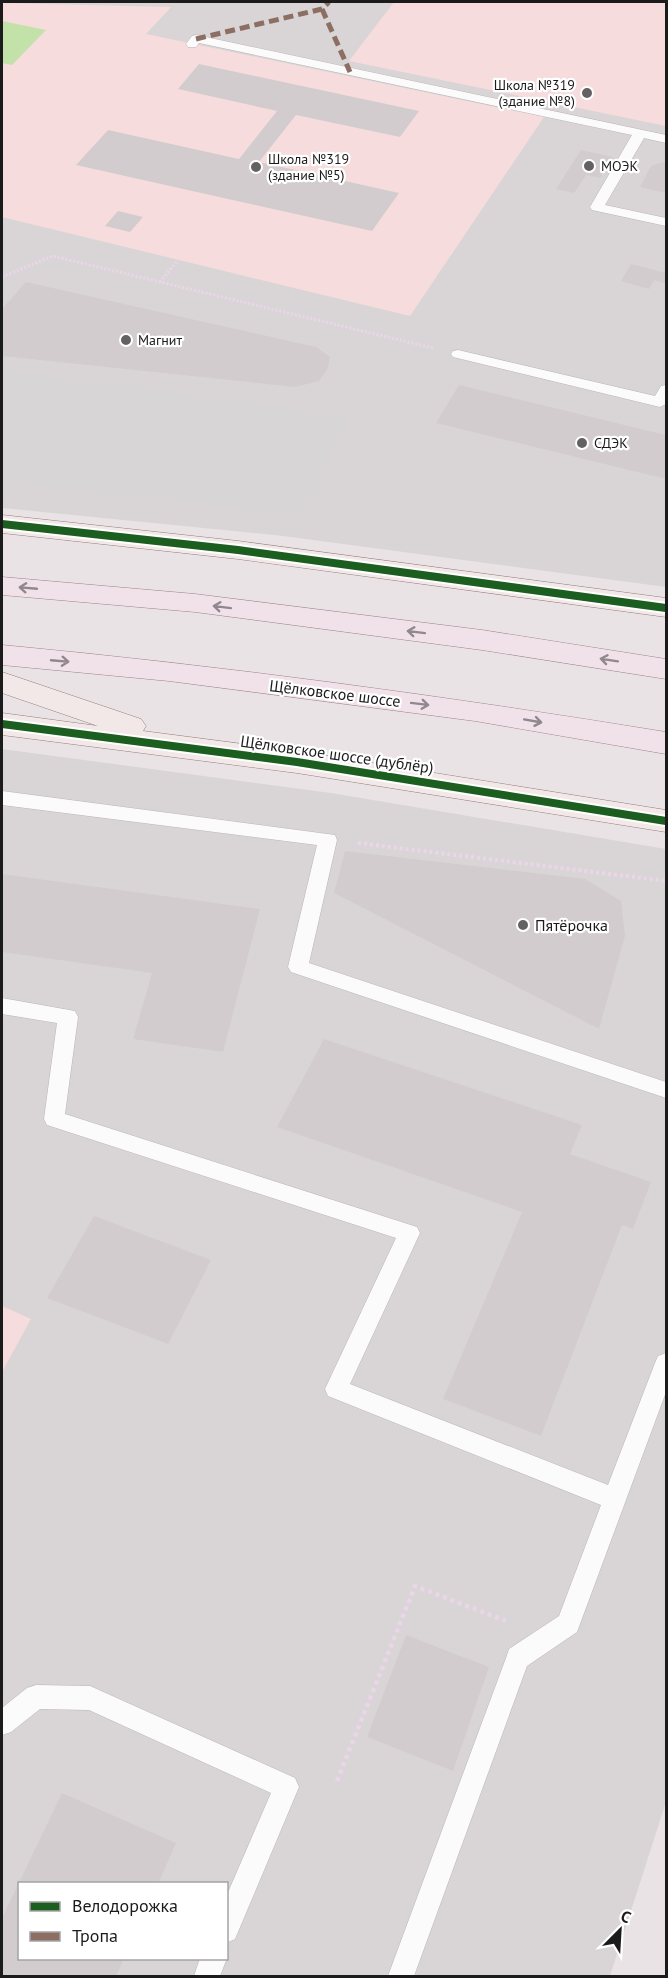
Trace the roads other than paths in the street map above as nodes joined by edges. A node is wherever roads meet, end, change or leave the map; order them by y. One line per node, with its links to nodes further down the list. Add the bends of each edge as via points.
1 (192, 44): 2 (lane, via 196,39)
2 (640, 133): 3 (lane); 4 (lane, via 597,207)
3 (666, 139)
4 (666, 222)
5 (458, 354): 6 (lane, via 660,402)
6 (666, 389)
7 (2, 524): 9 (street, via 238,550)
8 (2, 586): 11 (main road, one-way to 8, via 482,640 195,603)
9 (666, 608)
10 (2, 655): 14 (main road, Щёлковское шоссе, one-way to 14, via 169,671 464,709)
11 (666, 669)
12 (2, 682): 15 (street)
13 (2, 724): 15 (street, Щёлковское шоссе (дублёр))
14 (666, 743)
15 (201, 749): 17 (street, Щёлковское шоссе (дублёр))
16 (2, 798): 19 (lane, via 328,840 298,967)
17 (666, 821)
18 (2, 1006): 21 (lane, via 68,1017 54,1119 409,1233 336,1389)
19 (666, 1090)
20 (666, 1363): 21 (lane)
21 (615, 1499): 26 (lane, via 568,1624 518,1658)
22 (2, 1723): 23 (lane, via 36,1697 90,1698 286,1787)
23 (228, 1925)
24 (214, 1960): 25 (lane)
25 (207, 1977)
26 (401, 1977)

